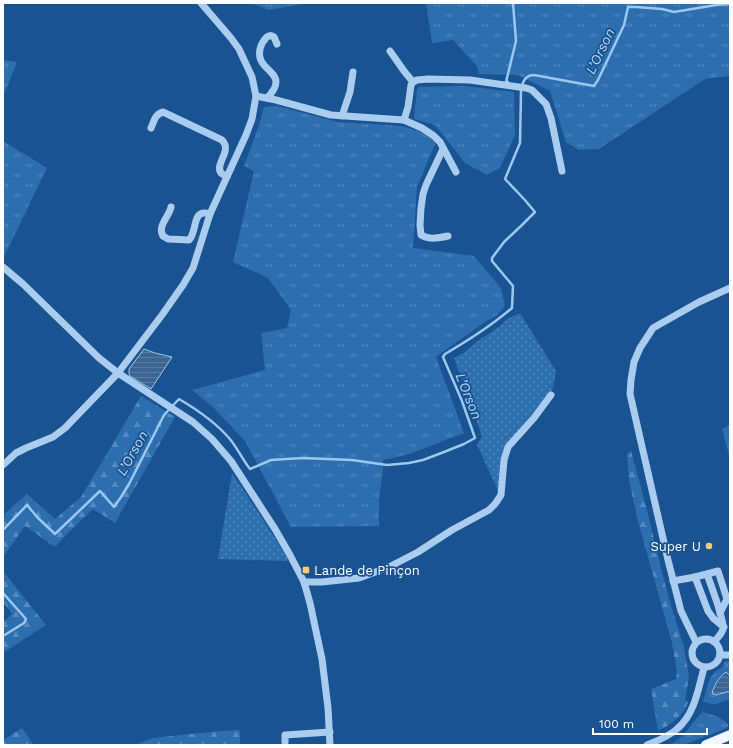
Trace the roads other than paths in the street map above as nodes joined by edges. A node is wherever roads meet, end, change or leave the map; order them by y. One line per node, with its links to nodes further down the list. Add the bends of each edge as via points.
1 (201, 3): 6 (street, via 239,50 252,77)
2 (277, 44): 7 (street, via 272,35 268,36 259,53 263,65 276,79 275,87)
3 (390, 51): 5 (street)
4 (353, 72): 8 (street)
5 (413, 82): 9 (street); 12 (street, via 422,79 470,80 532,90 546,104)
6 (256, 96): 7 (street); 14 (street, via 252,119)
7 (267, 98): 8 (street)
8 (342, 116): 9 (street)
9 (404, 120): 11 (street, via 434,136)
10 (151, 128): 14 (street, via 156,116 163,112 222,140 226,148 220,170)
11 (443, 149): 13 (street); 17 (street, via 423,194 420,225 421,235 424,237)
12 (562, 171)
13 (456, 172)
14 (227, 176): 16 (street)
15 (171, 207): 16 (street, via 161,230 163,236 168,239 191,239 199,215)
16 (210, 214): 20 (street, via 193,268 162,315)
17 (448, 236)
18 (3, 267): 20 (street)
19 (730, 288): 25 (street, via 653,328 634,362 630,394)
20 (118, 373): 22 (street, via 65,428 53,437 16,453); 26 (street, via 193,422 212,439 231,461 275,529)
21 (551, 395): 26 (street, via 508,447 504,460 501,495 489,510 389,567 358,578)
22 (3, 465)
23 (707, 574): 24 (street); 27 (street); 27 (street, via 718,571 727,599)
24 (695, 577): 25 (street); 28 (street, via 708,611)
25 (673, 581): 29 (street, via 681,611)
26 (304, 582): 34 (street, via 322,659)
27 (720, 613): 28 (street)
28 (724, 627): 30 (street)
29 (696, 642): 30 (street, via 705,639); 33 (street, via 691,655 695,663)
30 (714, 642): 31 (street, via 720,649)
31 (720, 654): 32 (street); 33 (street, via 717,663)
32 (730, 655)
33 (704, 668): 38 (street, via 695,702 684,722 669,735)
34 (330, 732): 36 (street, via 286,735); 37 (street)
35 (730, 735): 39 (main road)
36 (286, 742)
37 (330, 745)
38 (647, 745)
39 (706, 745)

